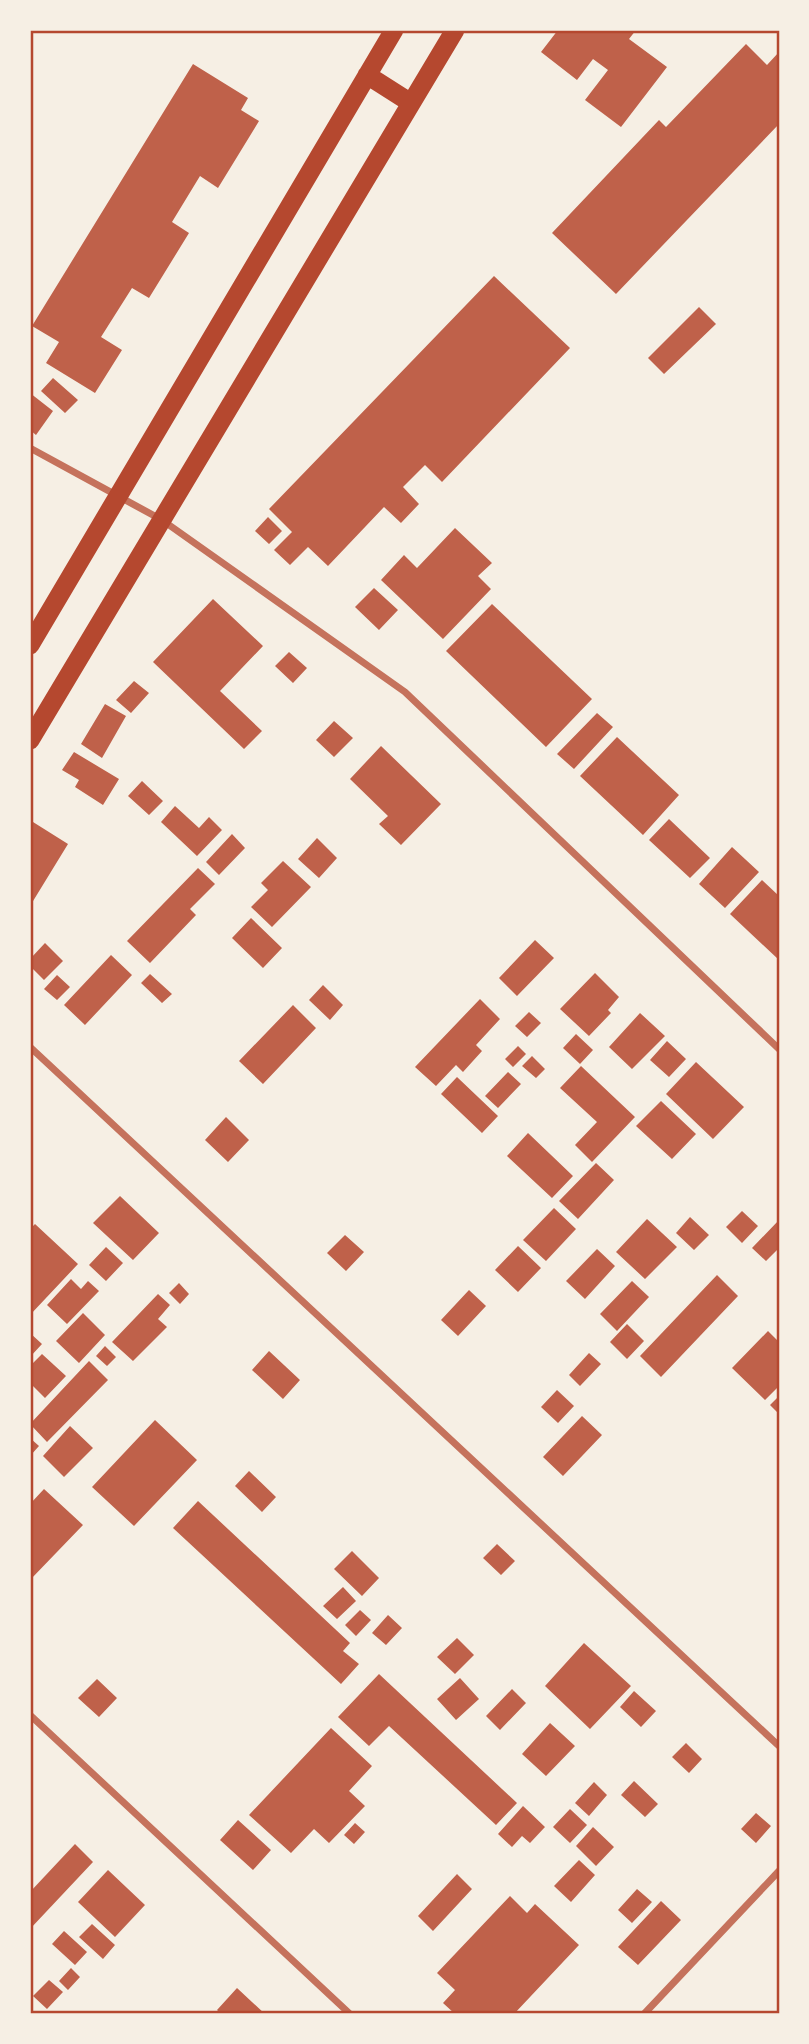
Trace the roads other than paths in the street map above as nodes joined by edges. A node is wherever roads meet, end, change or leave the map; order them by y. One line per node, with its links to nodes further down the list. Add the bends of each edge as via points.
1 (394, 30): 3 (highway)
2 (455, 30): 4 (highway)
3 (367, 75): 4 (highway); 6 (highway)
4 (411, 103): 7 (highway)
5 (30, 448): 6 (street)
6 (120, 496): 7 (street); 8 (highway)
7 (162, 520): 9 (highway); 11 (street, via 405,692)
8 (30, 645)
9 (30, 740)
10 (30, 1047): 13 (street)
11 (779, 1049)
12 (30, 1715): 15 (street)
13 (779, 1746)
14 (779, 1871): 16 (street)
15 (350, 2014)
16 (644, 2014)

